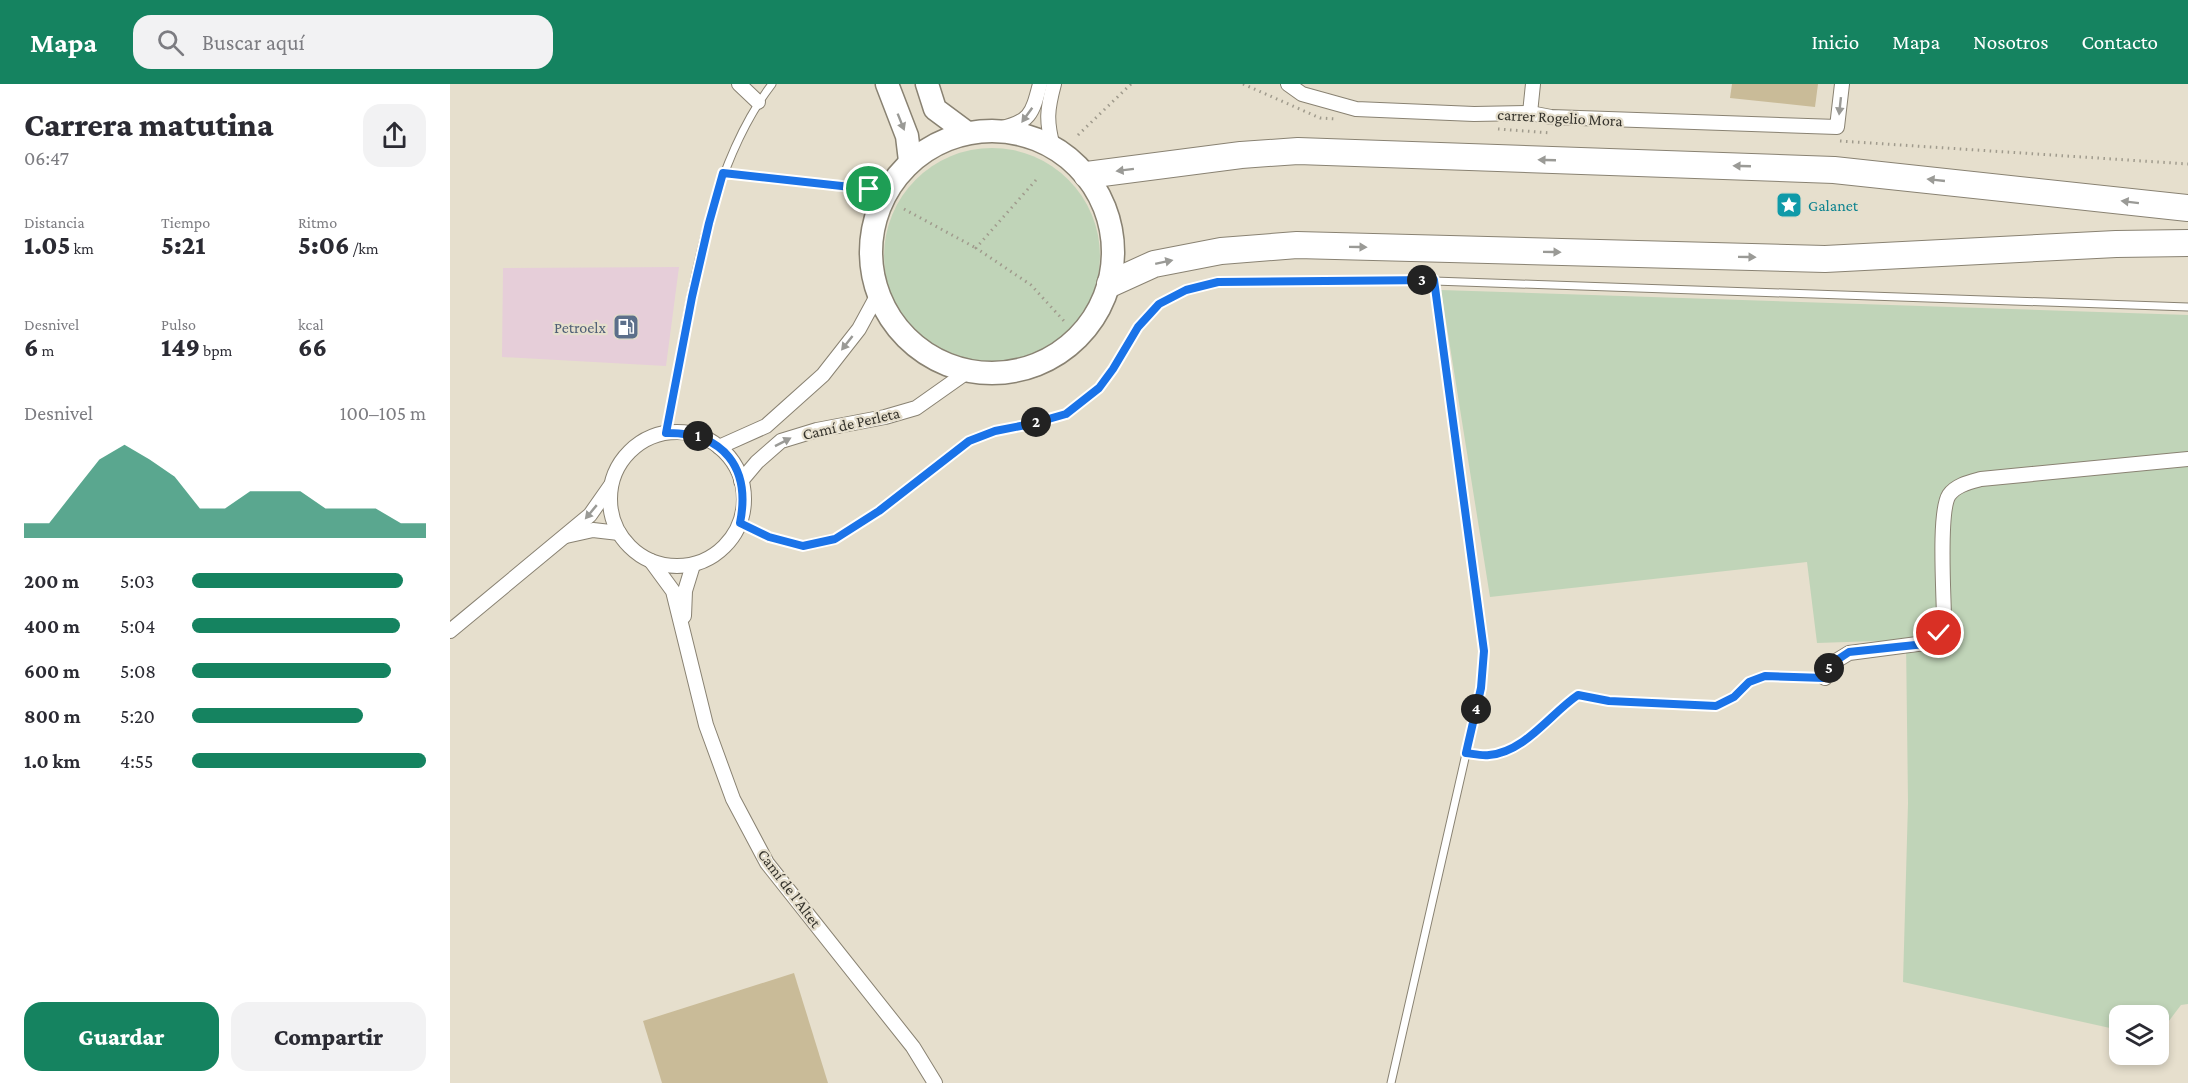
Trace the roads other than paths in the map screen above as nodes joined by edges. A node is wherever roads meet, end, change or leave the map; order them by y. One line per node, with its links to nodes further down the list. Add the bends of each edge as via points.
1 (739, 84): 10 (street)
2 (772, 84): 10 (lane)
3 (887, 84): 15 (highway, one-way to 15, via 907,136)
4 (927, 84): 13 (highway, via 935,108)
5 (1040, 84): 12 (street, one-way to 12, via 1029,116 1019,124)
6 (1054, 84): 14 (street, via 1047,125)
7 (1288, 84): 11 (street, carrer Rogelio Mora, via 1302,94 1356,109)
8 (1533, 84): 11 (street)
9 (1842, 84): 11 (street, carrer Rogelio Mora, one-way to 11, via 1837,127 1551,117)
10 (758, 102): 24 (lane, via 723,173 709,223)
11 (1530, 113)
12 (998, 129): 13 (highway); 14 (highway)
13 (966, 132): 15 (highway, via 937,143)
14 (1053, 147): 16 (highway)
15 (910, 161): 21 (highway, via 888,189 874,222 870,258)
16 (1087, 175): 17 (highway, one-way to 16, via 1834,170 1298,151); 20 (highway, via 1106,208 1114,246)
17 (2188, 208)
18 (2188, 243): 20 (highway, one-way to 18, via 1154,264 1221,250 1297,245 1825,259)
19 (1434, 280): 22 (lane); 29 (lane, via 1218,282 1186,290 1159,304 1138,327 1099,388 1066,414 969,441 879,511 835,539 803,546 769,537); 38 (lane, via 1484,651 1481,688)
20 (1110, 284): 23 (highway, via 1090,326 1056,356 1013,373)
21 (878, 294): 23 (highway, via 898,330 929,357); 25 (street, Camí de Perleta, one-way to 25, via 859,328 823,375 766,426)
22 (2188, 307)
23 (967, 372): 27 (street, Camí de Perleta, one-way to 23, via 782,441 916,408)
24 (666, 433): 25 (street, via 703,437); 28 (street, via 642,442 629,453)
25 (719, 447): 27 (street, via 733,462)
26 (2188, 459): 36 (street, via 1981,479 1961,485 1949,495 1944,515 1944,620 1939,633 1925,644 1849,652 1831,664)
27 (741, 481): 29 (street, via 744,502)
28 (612, 483): 30 (street, via 610,509); 31 (street, one-way to 31, via 590,515)
29 (740, 523): 33 (street, via 729,542 713,556)
30 (619, 533): 31 (street, via 593,530); 32 (street, via 632,550)
31 (564, 536): 34 (street)
32 (651, 561): 33 (street, via 671,567); 35 (street, Camí de l'Altet, via 673,591)
33 (693, 565): 35 (street, via 685,591)
34 (450, 631)
35 (683, 633): 37 (street, Camí de l'Altet, via 717,757 733,799 767,863 913,1047)
36 (1825, 678)
37 (935, 1083)
38 (1391, 1083)

